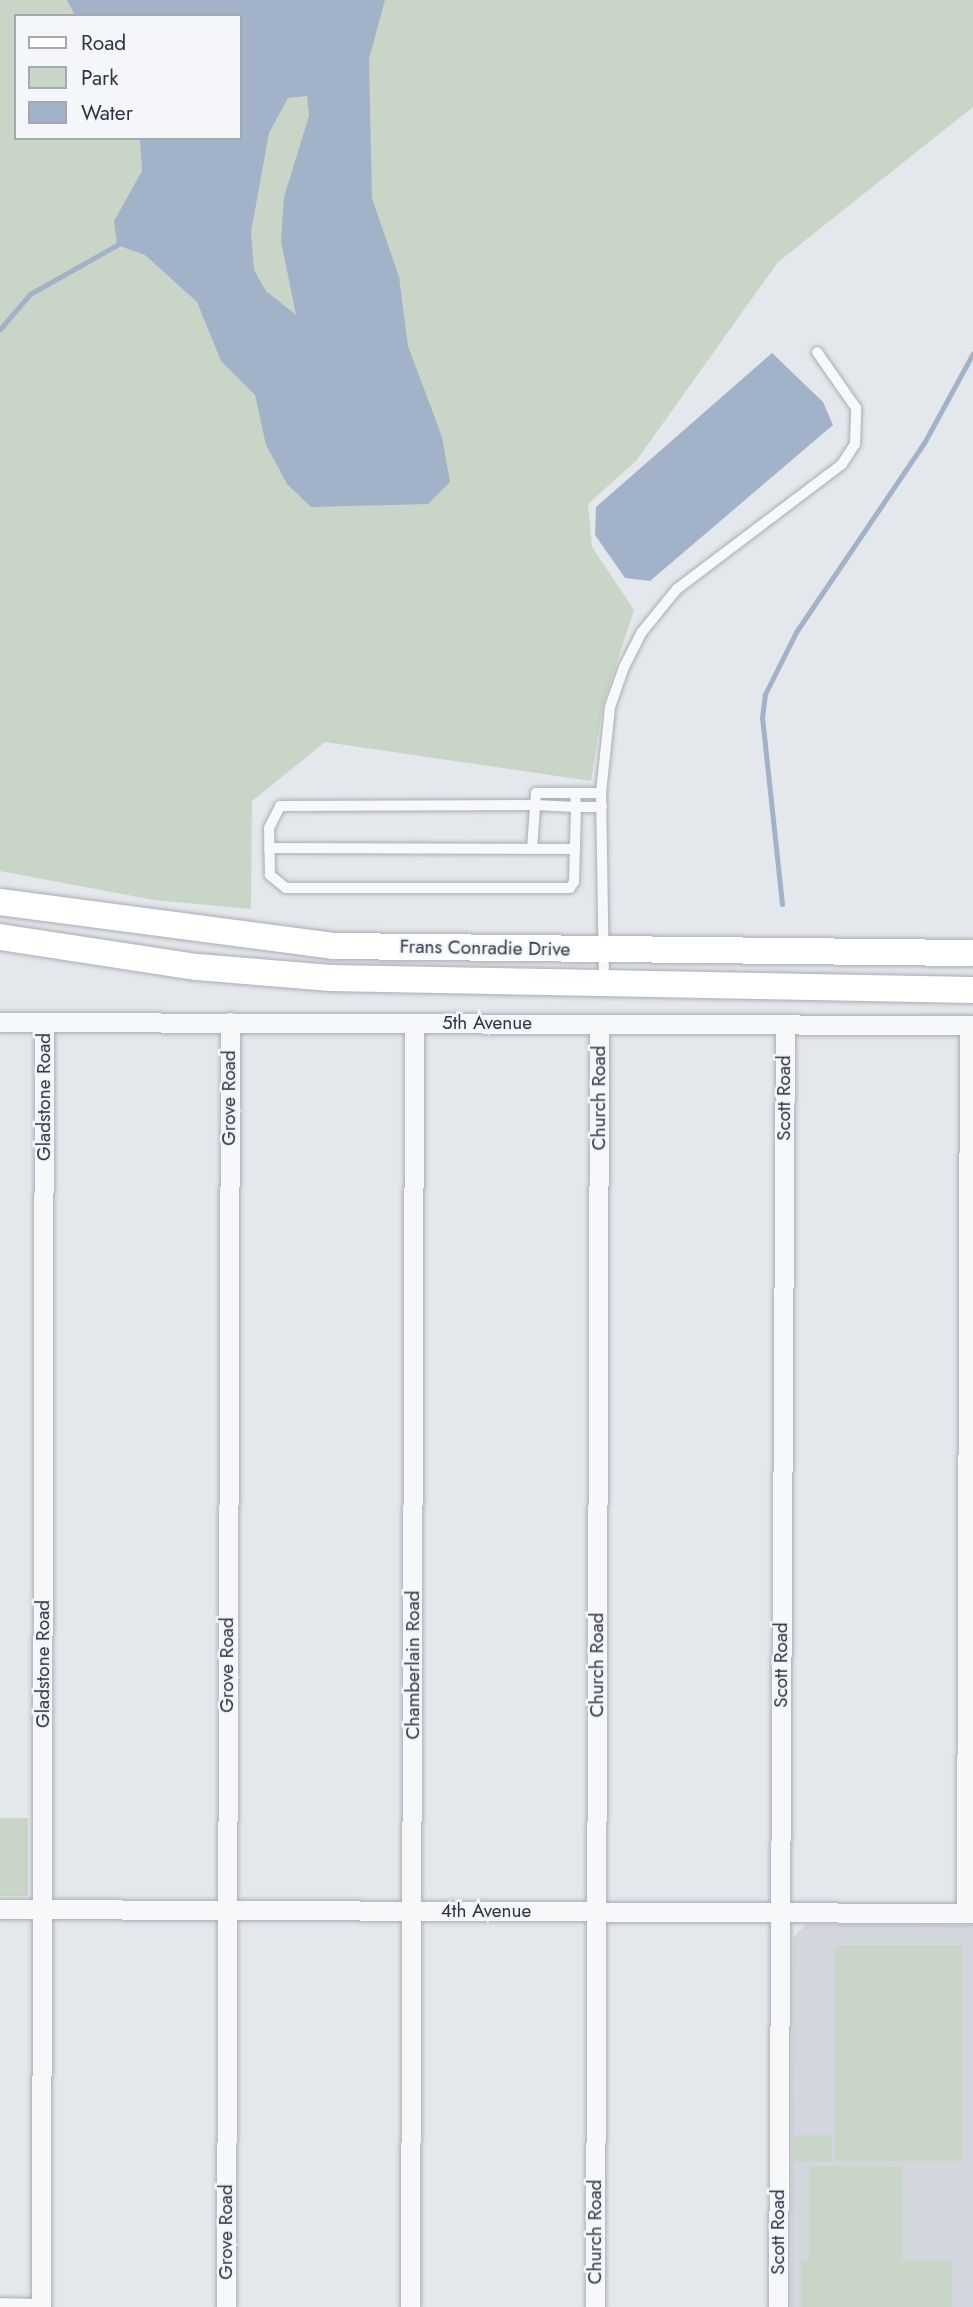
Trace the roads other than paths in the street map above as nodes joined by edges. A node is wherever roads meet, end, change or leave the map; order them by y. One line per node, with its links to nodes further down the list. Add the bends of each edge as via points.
1 (817, 352): 3 (lane, via 856,408 855,444 842,464 677,589 642,632 611,707)
2 (575, 793): 3 (lane); 4 (lane, via 536,793); 5 (lane)
3 (601, 793): 6 (lane)
4 (535, 805): 5 (lane); 7 (lane, via 280,806 272,813); 8 (lane)
5 (576, 807): 6 (lane); 9 (lane)
6 (602, 807): 12 (lane)
7 (269, 848): 8 (lane); 9 (lane, via 270,875 280,887 431,889 570,888)
8 (532, 849): 9 (lane)
9 (575, 849)
10 (0, 902): 12 (main road, Frans Conradie Drive, via 333,946)
11 (0, 937): 14 (main road, Frans Conradie Drive, via 197,967 331,978)
12 (605, 950): 13 (main road, Frans Conradie Drive); 14 (lane)
13 (973, 953)
14 (604, 983): 15 (main road, Frans Conradie Drive)
15 (973, 990)
16 (0, 1022): 17 (street, 5th Avenue)
17 (44, 1022): 18 (street, 5th Avenue); 24 (street, Gladstone Road)
18 (230, 1022): 19 (street, 5th Avenue); 25 (street, Grove Road)
19 (414, 1023): 20 (street, 5th Avenue); 26 (street, Chamberlain Road)
20 (599, 1024): 21 (street, 5th Avenue); 27 (street, Church Road)
21 (785, 1024): 22 (street, 5th Avenue); 28 (street, Scott Road)
22 (971, 1025): 29 (street)
23 (0, 1909): 24 (street, 4th Avenue)
24 (42, 1909): 25 (street, 4th Avenue); 31 (street, Gladstone Road)
25 (226, 1909): 26 (street, 4th Avenue); 32 (street, Grove Road)
26 (412, 1911): 27 (street, 4th Avenue); 33 (street, Chamberlain Road)
27 (596, 1912): 28 (street, 4th Avenue); 34 (street, Church Road)
28 (780, 1912): 29 (street, 4th Avenue); 35 (street, Scott Road)
29 (970, 1913)
30 (0, 2304): 31 (lane)
31 (41, 2306)
32 (226, 2307)
33 (410, 2307)
34 (595, 2307)
35 (778, 2307)

